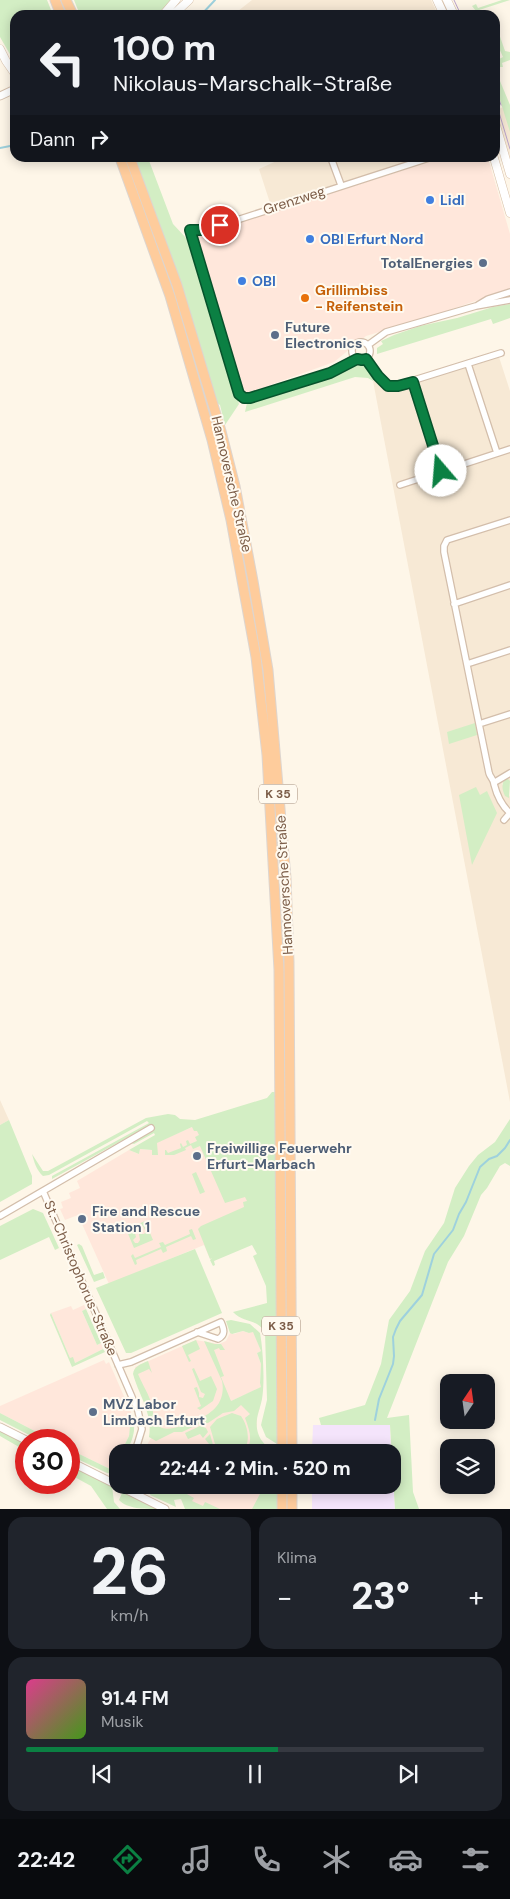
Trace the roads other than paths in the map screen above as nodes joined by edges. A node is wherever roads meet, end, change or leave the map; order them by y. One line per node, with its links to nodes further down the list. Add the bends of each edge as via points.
1 (176, 0): 3 (main road)
2 (189, 0): 4 (main road)
3 (167, 10)
4 (178, 10)
5 (0, 49): 6 (main road)
6 (10, 67)
7 (500, 146): 13 (main road)
8 (121, 162): 48 (highway, Hannoversche Straße / K 35, via 170,296 210,432 231,520 256,657 267,755 279,970)
9 (131, 162): 49 (highway, Hannoversche Straße / K 35, via 177,285 221,431 268,670 286,878 289,962)
10 (332, 162): 14 (street, Grenzweg)
11 (416, 162): 14 (street, Grenzweg)
12 (495, 162): 15 (main road)
13 (510, 174)
14 (340, 185): 21 (street, Grenzweg, via 203,230 190,230 239,394 244,398 330,373)
15 (510, 213)
16 (510, 292): 18 (street)
17 (510, 300): 18 (street)
18 (476, 306): 19 (street, via 386,332)
19 (368, 345): 21 (street, via 360,342 354,347 353,355); 22 (street, via 370,352)
20 (501, 353): 23 (street)
21 (357, 359): 22 (street)
22 (366, 359): 24 (street, via 388,386)
23 (468, 364): 24 (street); 26 (street)
24 (413, 382): 27 (street)
25 (510, 449): 26 (street)
26 (497, 453): 27 (street)
27 (441, 471): 28 (street)
28 (400, 485)
29 (510, 520): 31 (street, via 447,540 444,552)
30 (510, 585): 31 (street)
31 (454, 604): 33 (street)
32 (510, 650): 33 (street)
33 (467, 664): 35 (street)
34 (510, 714): 35 (street)
35 (479, 724): 37 (street, via 490,778)
36 (510, 773): 37 (street)
37 (495, 782): 38 (street, via 497,795)
38 (510, 813): 39 (street)
39 (504, 820)
40 (151, 1128): 41 (street)
41 (43, 1191): 42 (street); 44 (street, St.-Christophorus-Straße)
42 (0, 1216)
43 (197, 1332): 44 (street, St.-Christophorus-Straße, via 131,1362)
44 (118, 1364): 47 (street, St.-Christophorus-Straße, via 141,1420)
45 (0, 1427): 46 (street)
46 (15, 1434)
47 (137, 1444)
48 (282, 1444)
49 (292, 1444)
50 (80, 1466): 51 (street)
51 (109, 1481)
52 (135, 1494): 55 (street)
53 (282, 1494): 56 (highway)
54 (292, 1494): 57 (highway)
55 (165, 1509)
56 (282, 1509)
57 (292, 1509)

